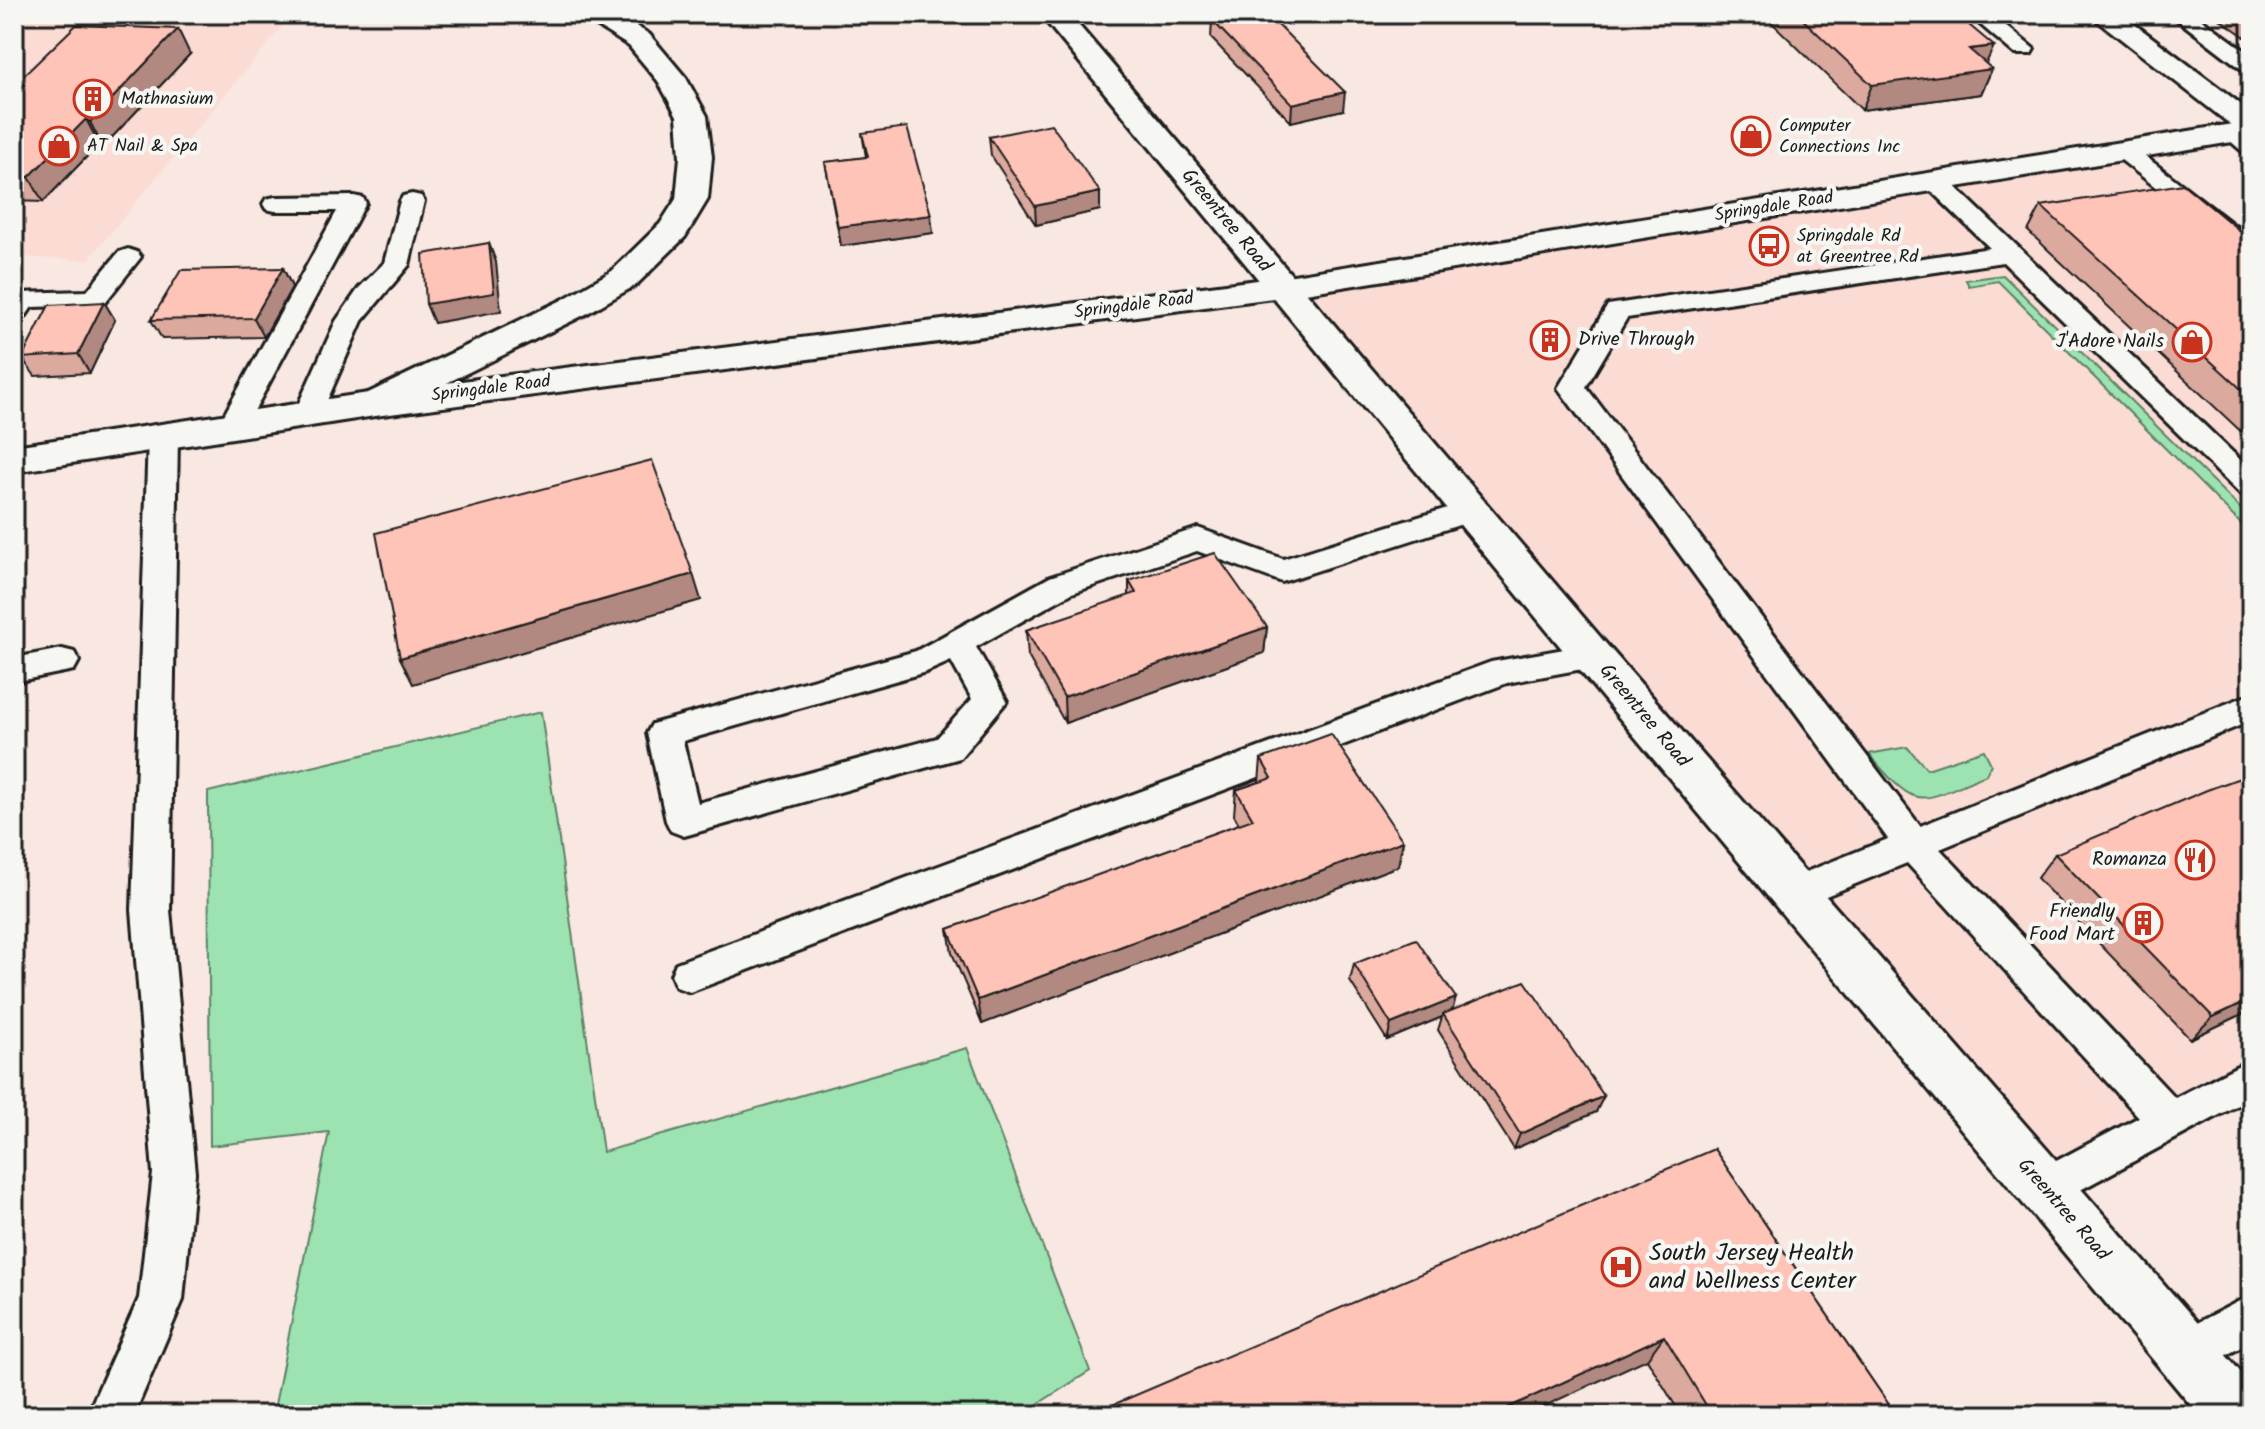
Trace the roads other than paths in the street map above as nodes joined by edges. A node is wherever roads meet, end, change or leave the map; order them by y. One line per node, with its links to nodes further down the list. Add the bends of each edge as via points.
1 (597, 14): 19 (main road, via 639,40 671,78 692,116 692,199 673,230 624,278)
2 (1054, 14): 3 (main road); 17 (main road, Greentree Road)
3 (1061, 14)
4 (1979, 14): 7 (lane)
5 (2103, 14): 9 (main road)
6 (2181, 14): 8 (lane)
7 (2023, 49)
8 (2251, 65)
9 (2246, 134): 10 (main road, Springdale Road)
10 (2124, 151): 11 (main road, Springdale Road); 14 (lane)
11 (1935, 181): 15 (lane); 17 (main road, Springdale Road)
12 (412, 201): 20 (lane, via 396,265 349,321)
13 (275, 204): 21 (lane, via 354,203)
14 (2251, 250)
15 (2009, 253): 24 (lane); 31 (lane, via 1617,311 1572,388)
16 (128, 257): 18 (lane, via 94,299 24,299)
17 (1281, 287): 19 (main road, Springdale Road); 25 (main road, Greentree Road)
18 (14, 314)
19 (375, 404): 20 (main road, Springdale Road)
20 (308, 414): 21 (main road, Springdale Road)
21 (232, 426): 22 (main road, Springdale Road)
22 (163, 437): 23 (main road, Springdale Road); 39 (lane, via 151,910 174,1173 161,1300)
23 (14, 459)
24 (2251, 487)
25 (1470, 511): 26 (lane, via 1282,571 1198,539 1061,585); 27 (main road, Greentree Road)
26 (957, 643): 26 (lane, via 926,660 664,733 684,821 948,748 990,701)
27 (1592, 656): 32 (main road, Greentree Road); 33 (lane, via 1503,671)
28 (62, 661): 29 (lane)
29 (14, 670)
30 (2251, 707): 31 (lane)
31 (1913, 845): 32 (lane); 35 (lane)
32 (1794, 893): 36 (main road, Greentree Road)
33 (690, 975)
34 (2251, 1077): 35 (lane)
35 (2170, 1122): 36 (lane)
36 (2045, 1189): 38 (main road, Greentree Road)
37 (2251, 1317): 38 (lane)
38 (2186, 1353): 40 (main road, Greentree Road)
39 (110, 1415)
40 (2238, 1415)

